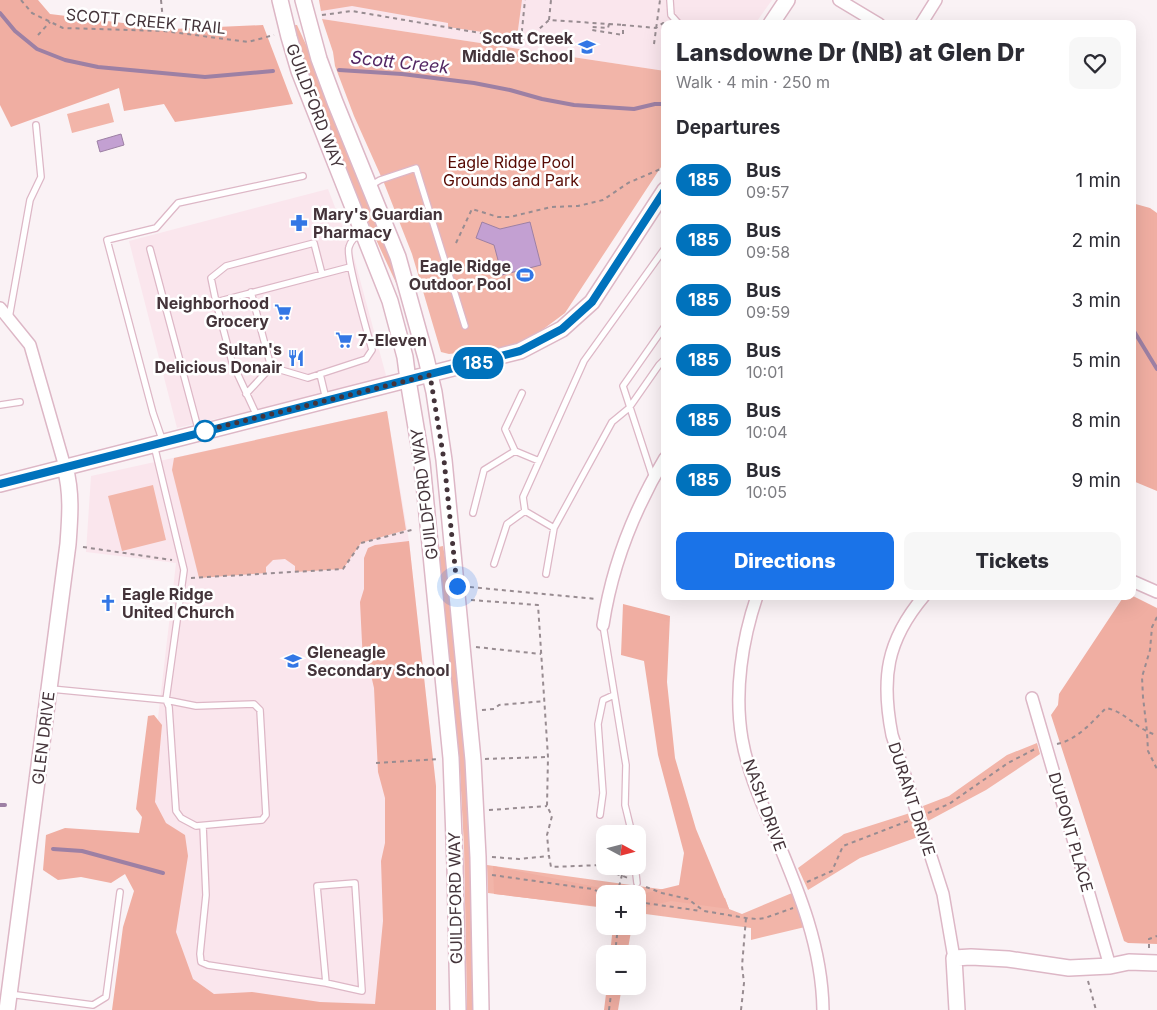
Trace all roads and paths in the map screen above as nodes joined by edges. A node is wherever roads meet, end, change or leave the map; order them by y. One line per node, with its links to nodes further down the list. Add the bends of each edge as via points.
1 (21, 0): 18 (path, SCOTT CREEK TRAIL, via 32,13)
2 (160, 0): 23 (path)
3 (280, 0): 33 (main road, GUILDFORD WAY, via 299,70)
4 (303, 0): 31 (main road, GUILDFORD WAY, via 334,102)
5 (525, 0): 26 (path)
6 (551, 0): 13 (path)
7 (660, 0): 22 (path)
8 (670, 0): 14 (lane, via 671,15)
9 (787, 0): 15 (main road)
10 (839, 0): 16 (street)
11 (936, 0): 17 (street)
12 (320, 16): 26 (path, via 352,11)
13 (550, 20): 19 (path); 26 (path)
14 (675, 20)
15 (774, 20)
16 (872, 20)
17 (924, 20)
18 (50, 22): 23 (path, SCOTT CREEK TRAIL, via 63,28); 24 (path)
19 (609, 24): 21 (path); 21 (path, via 608,28 592,27 592,30 623,34)
20 (661, 24): 22 (path)
21 (623, 25): 22 (path)
22 (656, 28): 27 (path)
23 (164, 31): 25 (path, SCOTT CREEK TRAIL, via 248,42)
24 (38, 34)
25 (276, 34)
26 (521, 40)
27 (654, 44)
28 (36, 125): 42 (lane, via 41,178 30,200)
29 (661, 169): 34 (path, via 628,183 603,200 578,206 551,207 510,217 472,209)
30 (303, 176): 58 (lane, via 178,203 156,228 107,240)
31 (370, 186): 43 (lane, via 416,168); 48 (main road, GUILDFORD WAY, via 398,257)
32 (661, 196): 48 (main road, via 592,302 562,329 520,351)
33 (364, 232): 37 (lane, via 354,238 348,248); 49 (main road, GUILDFORD WAY, via 390,301)
34 (456, 243)
35 (150, 249): 57 (lane)
36 (661, 254): 60 (lane, via 584,361)
37 (350, 267): 38 (lane); 47 (lane, via 372,350 366,359)
38 (322, 274): 39 (lane); 40 (lane, via 314,243 226,266 212,278)
39 (251, 292): 40 (lane); 46 (lane)
40 (216, 302): 51 (lane, via 232,362)
41 (0, 308): 42 (street)
42 (9, 318): 62 (street, via 30,344)
43 (465, 326)
44 (661, 332): 55 (lane, via 622,386)
45 (661, 363): 55 (lane)
46 (271, 367): 47 (lane, via 308,378); 51 (lane)
47 (320, 374): 52 (lane)
48 (430, 375): 49 (main road); 132 (main road, GUILDFORD WAY, via 444,460 473,760)
49 (408, 380): 52 (main road); 131 (main road, GUILDFORD WAY, via 422,463 451,758)
50 (522, 393): 59 (lane, via 505,429)
51 (246, 394): 56 (lane)
52 (327, 401): 56 (main road)
53 (20, 402): 54 (lane)
54 (0, 405)
55 (629, 408): 63 (lane); 67 (lane, via 612,422)
56 (257, 418): 57 (main road)
57 (199, 432): 58 (main road)
58 (158, 443): 62 (main road); 70 (lane)
59 (514, 451): 60 (lane); 66 (lane, via 484,470)
60 (539, 461): 65 (lane, via 523,497)
61 (661, 465): 63 (street)
62 (65, 467): 64 (main road); 85 (main road, GLEN DRIVE, via 70,488 69,529)
63 (653, 478): 78 (street, via 626,536)
64 (0, 484)
65 (525, 511): 67 (lane); 71 (lane, via 507,524)
66 (473, 513)
67 (554, 528): 72 (lane)
68 (417, 529): 73 (path, via 361,543 343,569)
69 (83, 547): 70 (path)
70 (182, 561): 73 (lane)
71 (494, 564)
72 (546, 574)
73 (183, 578): 88 (lane)
74 (1136, 583): 76 (street)
75 (468, 586): 78 (path)
76 (1157, 592)
77 (470, 600): 84 (path, via 538,605)
78 (607, 600): 82 (street)
79 (756, 600): 135 (street, NASH DRIVE, via 743,658 739,711 742,739 749,768 812,930)
80 (921, 600): 123 (street, DURANT DRIVE, via 903,625 892,649 886,688 887,711 943,894)
81 (1157, 617): 91 (path, via 1142,677)
82 (603, 625): 86 (lane)
83 (474, 647): 84 (path)
84 (541, 654): 89 (path)
85 (49, 689): 88 (lane); 128 (main road, GLEN DRIVE)
86 (614, 695): 102 (lane, via 603,700 598,724 603,793); 104 (lane, via 626,765 625,805)
87 (1032, 698): 93 (street, DUPONT PLACE)
88 (166, 700): 105 (lane, via 176,811 188,823); 105 (lane, via 196,706 254,704 260,710 266,815 262,820)
89 (545, 701): 90 (path, via 499,705); 94 (path)
90 (480, 711)
91 (1147, 732): 92 (path); 93 (path, via 1106,708 1082,732 1062,743); 98 (path, via 1148,751)
92 (1157, 735)
93 (1046, 746): 101 (path, via 1008,763 949,804); 125 (street, DUPONT PLACE)
94 (548, 757): 96 (path); 99 (path)
95 (439, 759): 97 (path)
96 (483, 759)
97 (376, 762)
98 (1157, 769)
99 (547, 806): 100 (path); 106 (path, via 552,816 547,835)
100 (487, 810)
101 (926, 814)
102 (600, 815)
103 (912, 820): 113 (path, via 843,846 832,871)
104 (630, 825)
105 (203, 826): 127 (lane, via 206,895 201,962)
106 (549, 856): 107 (path, via 520,859); 108 (path, via 551,867)
107 (490, 857)
108 (596, 865)
109 (490, 875): 115 (path)
110 (622, 875): 112 (path); 114 (path)
111 (636, 875): 112 (lane)
112 (637, 883): 118 (path, via 688,898)
113 (804, 883)
114 (619, 885)
115 (596, 891)
116 (120, 892): 128 (lane, via 106,997 93,1005)
117 (646, 903): 118 (path)
118 (704, 911): 120 (path)
119 (786, 911): 120 (path, via 758,920)
120 (746, 918): 134 (path)
121 (1157, 936): 122 (path)
122 (1149, 939)
123 (954, 958): 126 (main road, via 1008,959 1050,966); 136 (main road, DURANT DRIVE)
124 (1157, 963): 125 (main road, via 1129,962)
125 (1110, 966): 126 (main road)
126 (1084, 967): 137 (path)
127 (326, 982): 127 (lane, via 362,991 355,883 317,886)
128 (9, 994): 130 (main road, GLEN DRIVE)
129 (611, 995): 133 (path)
130 (7, 1010)
131 (458, 1010)
132 (482, 1010)
133 (609, 1010)
134 (741, 1010)
135 (823, 1010)
136 (957, 1010)
137 (1096, 1010)

